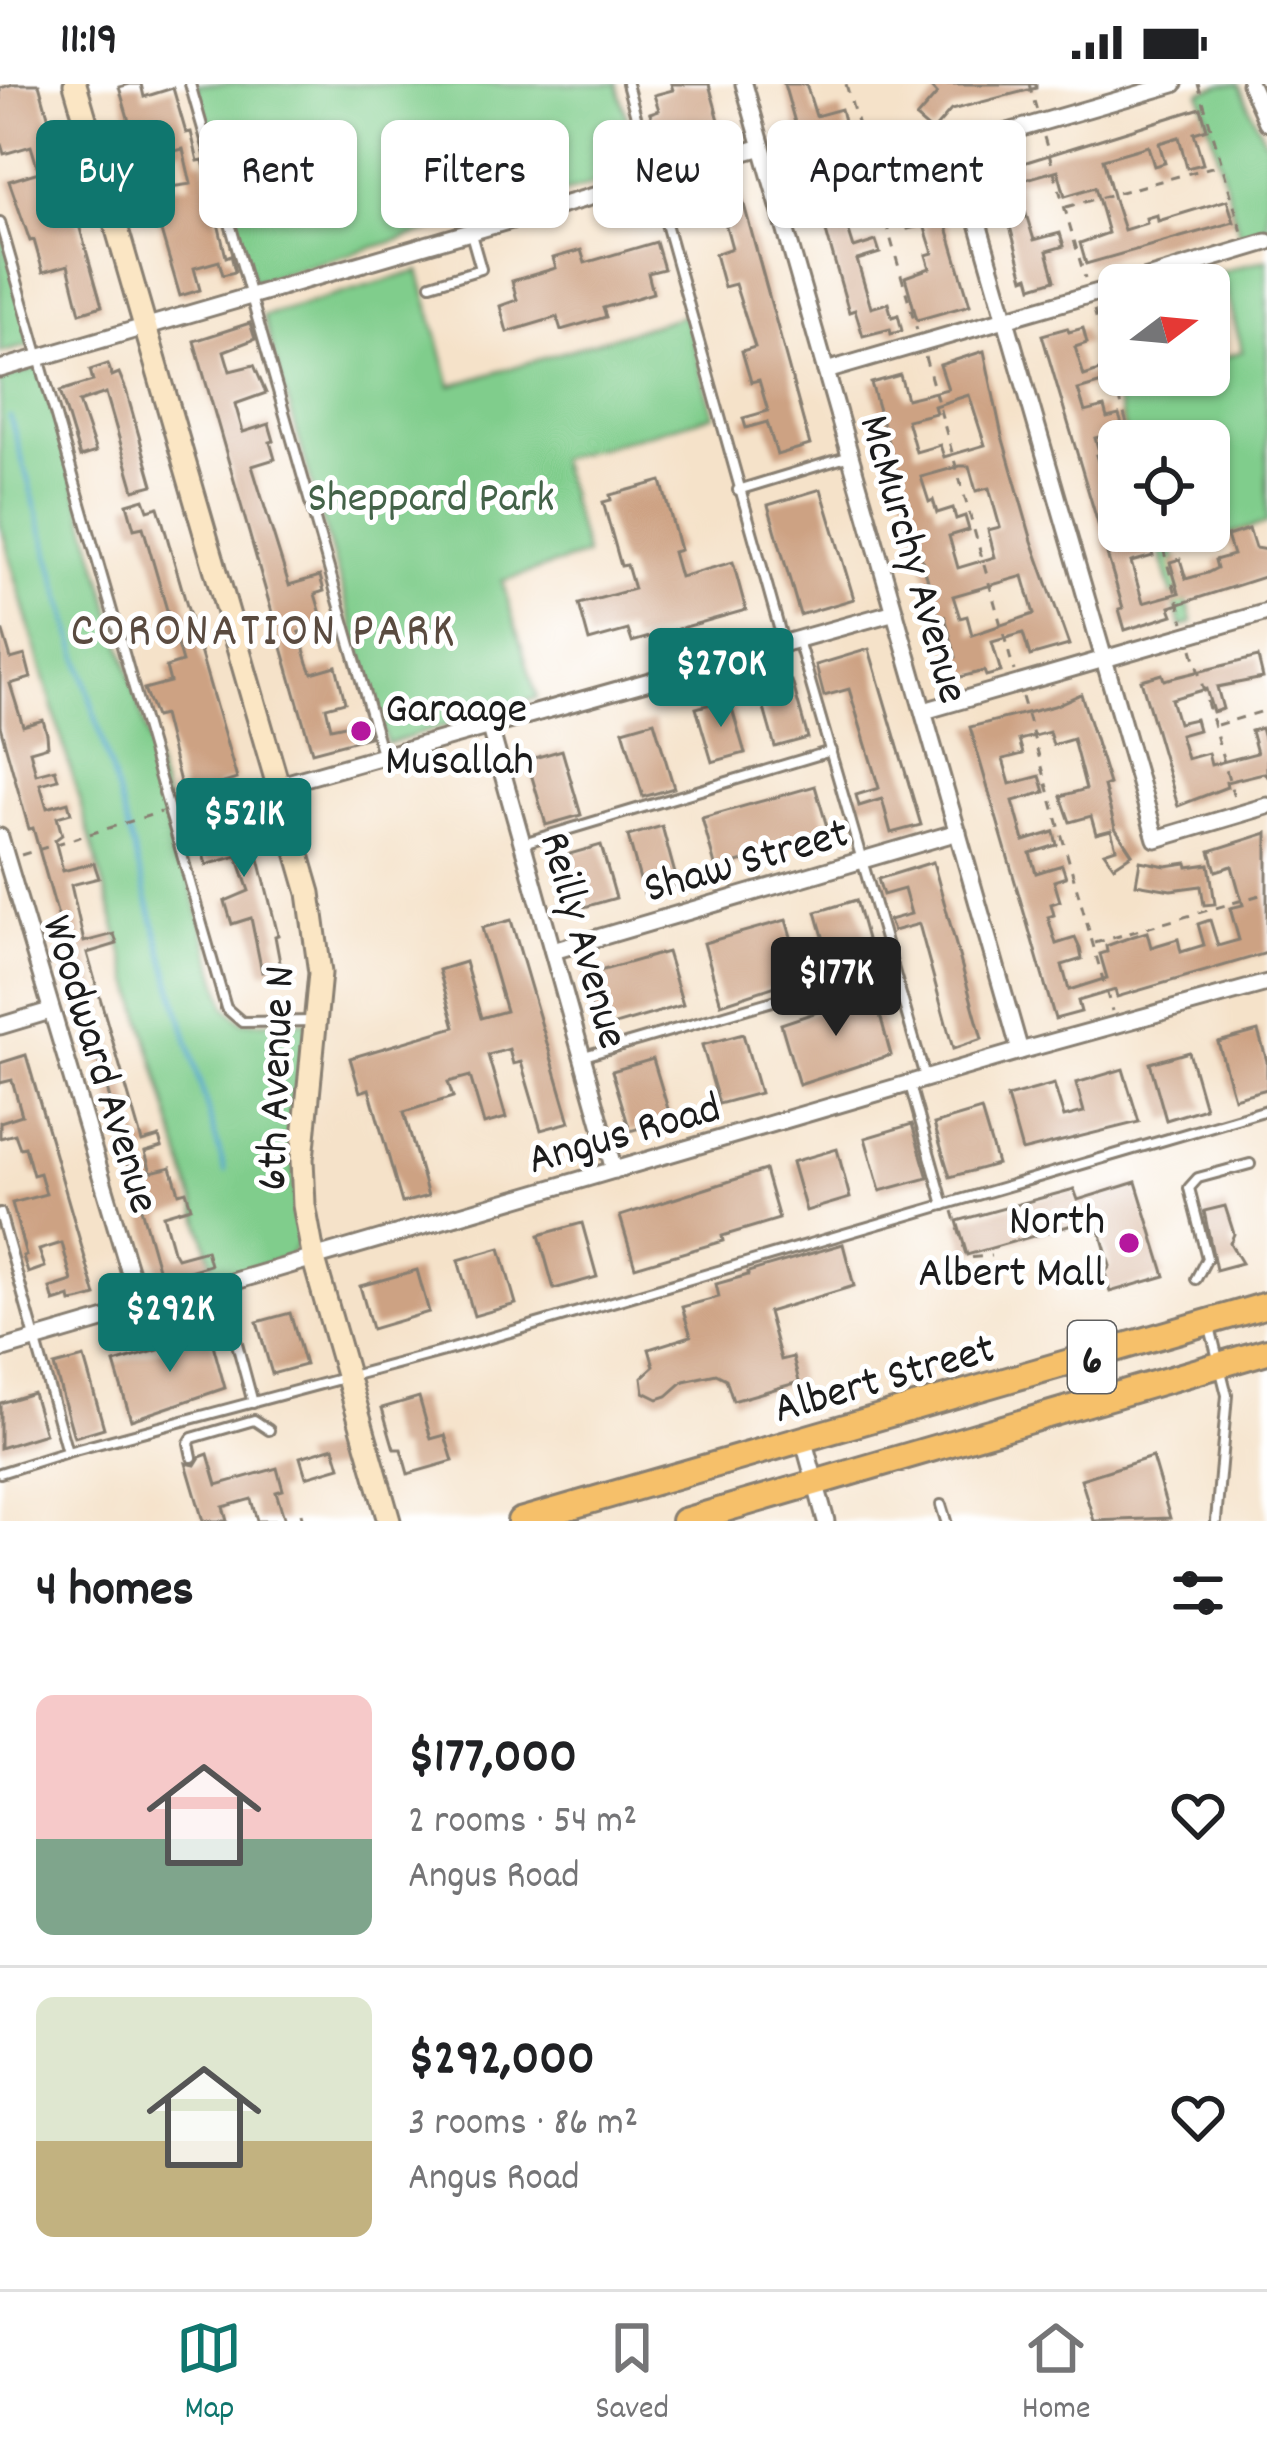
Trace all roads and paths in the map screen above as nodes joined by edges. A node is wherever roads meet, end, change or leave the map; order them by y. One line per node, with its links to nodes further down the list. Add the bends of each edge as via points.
1 (190, 84): 28 (lane)
2 (627, 84): 11 (lane)
3 (744, 84): 14 (street, McMurchy Avenue)
4 (857, 84): 9 (path)
5 (1029, 84): 13 (path)
6 (1174, 84): 13 (street)
7 (1198, 84): 16 (path)
8 (1250, 84): 12 (street)
9 (847, 85): 31 (path)
10 (82, 86): 30 (street, 6th Avenue N)
11 (637, 120)
12 (1267, 122)
13 (1040, 123): 18 (path); 29 (street, via 956,147)
14 (762, 147): 15 (street); 34 (street, McMurchy Avenue)
15 (743, 153)
16 (1222, 164): 18 (path); 23 (path)
17 (593, 197): 21 (street)
18 (1065, 207): 27 (path)
19 (0, 222): 32 (lane)
20 (667, 228): 37 (lane)
21 (470, 232): 25 (lane, via 481,269); 28 (street)
22 (1267, 242): 23 (street)
23 (1246, 248): 24 (street)
24 (1193, 264)
25 (431, 284)
26 (1098, 293): 27 (street)
27 (1090, 295): 29 (street); 35 (path)
28 (250, 297): 30 (street); 50 (lane)
29 (1005, 319): 31 (street); 43 (street)
30 (146, 327): 32 (street); 51 (street, 6th Avenue N)
31 (921, 343): 34 (street); 44 (path)
32 (38, 358): 33 (street); 53 (lane)
33 (0, 369)
34 (826, 370): 36 (street, McMurchy Avenue)
35 (1126, 420)
36 (850, 456): 37 (lane); 39 (street, McMurchy Avenue)
37 (739, 490): 42 (lane)
38 (1164, 552): 41 (path)
39 (895, 612): 42 (street); 46 (street, McMurchy Avenue)
40 (1267, 612): 41 (street)
41 (1188, 635): 43 (street); 47 (path)
42 (791, 642): 48 (street); 49 (lane)
43 (1106, 658): 44 (street); 54 (street, via 1156,838)
44 (1018, 684): 46 (street); 61 (path)
45 (1267, 710): 47 (path)
46 (924, 711): 55 (street, McMurchy Avenue)
47 (1214, 726): 54 (path)
48 (490, 728): 50 (street); 57 (street, Reilly Avenue)
49 (831, 751): 57 (lane); 59 (lane)
50 (383, 757): 51 (street)
51 (278, 781): 53 (path); 66 (street, 6th Avenue N, via 309,893 320,973)
52 (1267, 806): 54 (street)
53 (170, 809): 58 (path); 66 (lane, via 226,1007 242,1022)
54 (1239, 814)
55 (958, 832): 59 (street, Shaw Street); 69 (street, McMurchy Avenue)
56 (0, 837): 58 (street, Woodward Avenue)
57 (523, 843): 62 (street, Reilly Avenue)
58 (6, 860): 65 (street, Woodward Avenue)
59 (863, 860): 62 (street, Shaw Street); 63 (lane)
60 (1267, 893): 61 (path)
61 (1093, 944): 67 (path)
62 (553, 951): 70 (street, Reilly Avenue)
63 (893, 966): 70 (lane); 71 (lane)
64 (1267, 983): 67 (street, Angus Road)
65 (50, 1010): 68 (street); 82 (street, Woodward Avenue)
66 (317, 1022): 78 (street, 6th Avenue N, via 302,1159)
67 (1116, 1025): 69 (street, Angus Road)
68 (0, 1026)
69 (1020, 1051): 71 (street, Angus Road)
70 (582, 1056): 74 (street, Reilly Avenue)
71 (917, 1081): 74 (street, Angus Road); 75 (lane)
72 (1267, 1110): 75 (lane)
73 (1250, 1164): 79 (lane, via 1198,1178 1189,1188 1207,1258)
74 (614, 1170): 78 (street, Angus Road)
75 (948, 1204): 77 (path, via 967,1258); 88 (lane)
76 (0, 1213): 84 (lane)
77 (992, 1256)
78 (314, 1260): 80 (street, Angus Road); 88 (street, 6th Avenue N)
79 (1196, 1279)
80 (222, 1286): 82 (street, Angus Road); 89 (lane)
81 (1267, 1305): 83 (main road, Albert Street / 6)
82 (141, 1310): 84 (street, Angus Road)
83 (1209, 1323): 87 (lane); 91 (main road, Albert Street / 6)
84 (37, 1340): 85 (street, Angus Road); 92 (lane)
85 (0, 1350)
86 (1267, 1351): 87 (main road, Albert Street / 6)
87 (1221, 1366): 95 (main road, Albert Street / 6); 104 (lane, via 1227,1395)
88 (346, 1378): 89 (lane); 99 (street, 6th Avenue N)
89 (254, 1403): 92 (lane)
90 (268, 1430): 93 (lane, via 254,1420 192,1438)
91 (804, 1442): 95 (street); 100 (main road, Albert Street / 6)
92 (68, 1452): 94 (lane)
93 (192, 1457)
94 (0, 1473)
95 (816, 1483): 101 (main road, Albert Street / 6); 102 (street)
96 (941, 1505): 103 (lane)
97 (301, 1513): 98 (path)
98 (303, 1521)
99 (389, 1521)
100 (520, 1521)
101 (684, 1521)
102 (826, 1521)
103 (946, 1521)
104 (1216, 1521)

